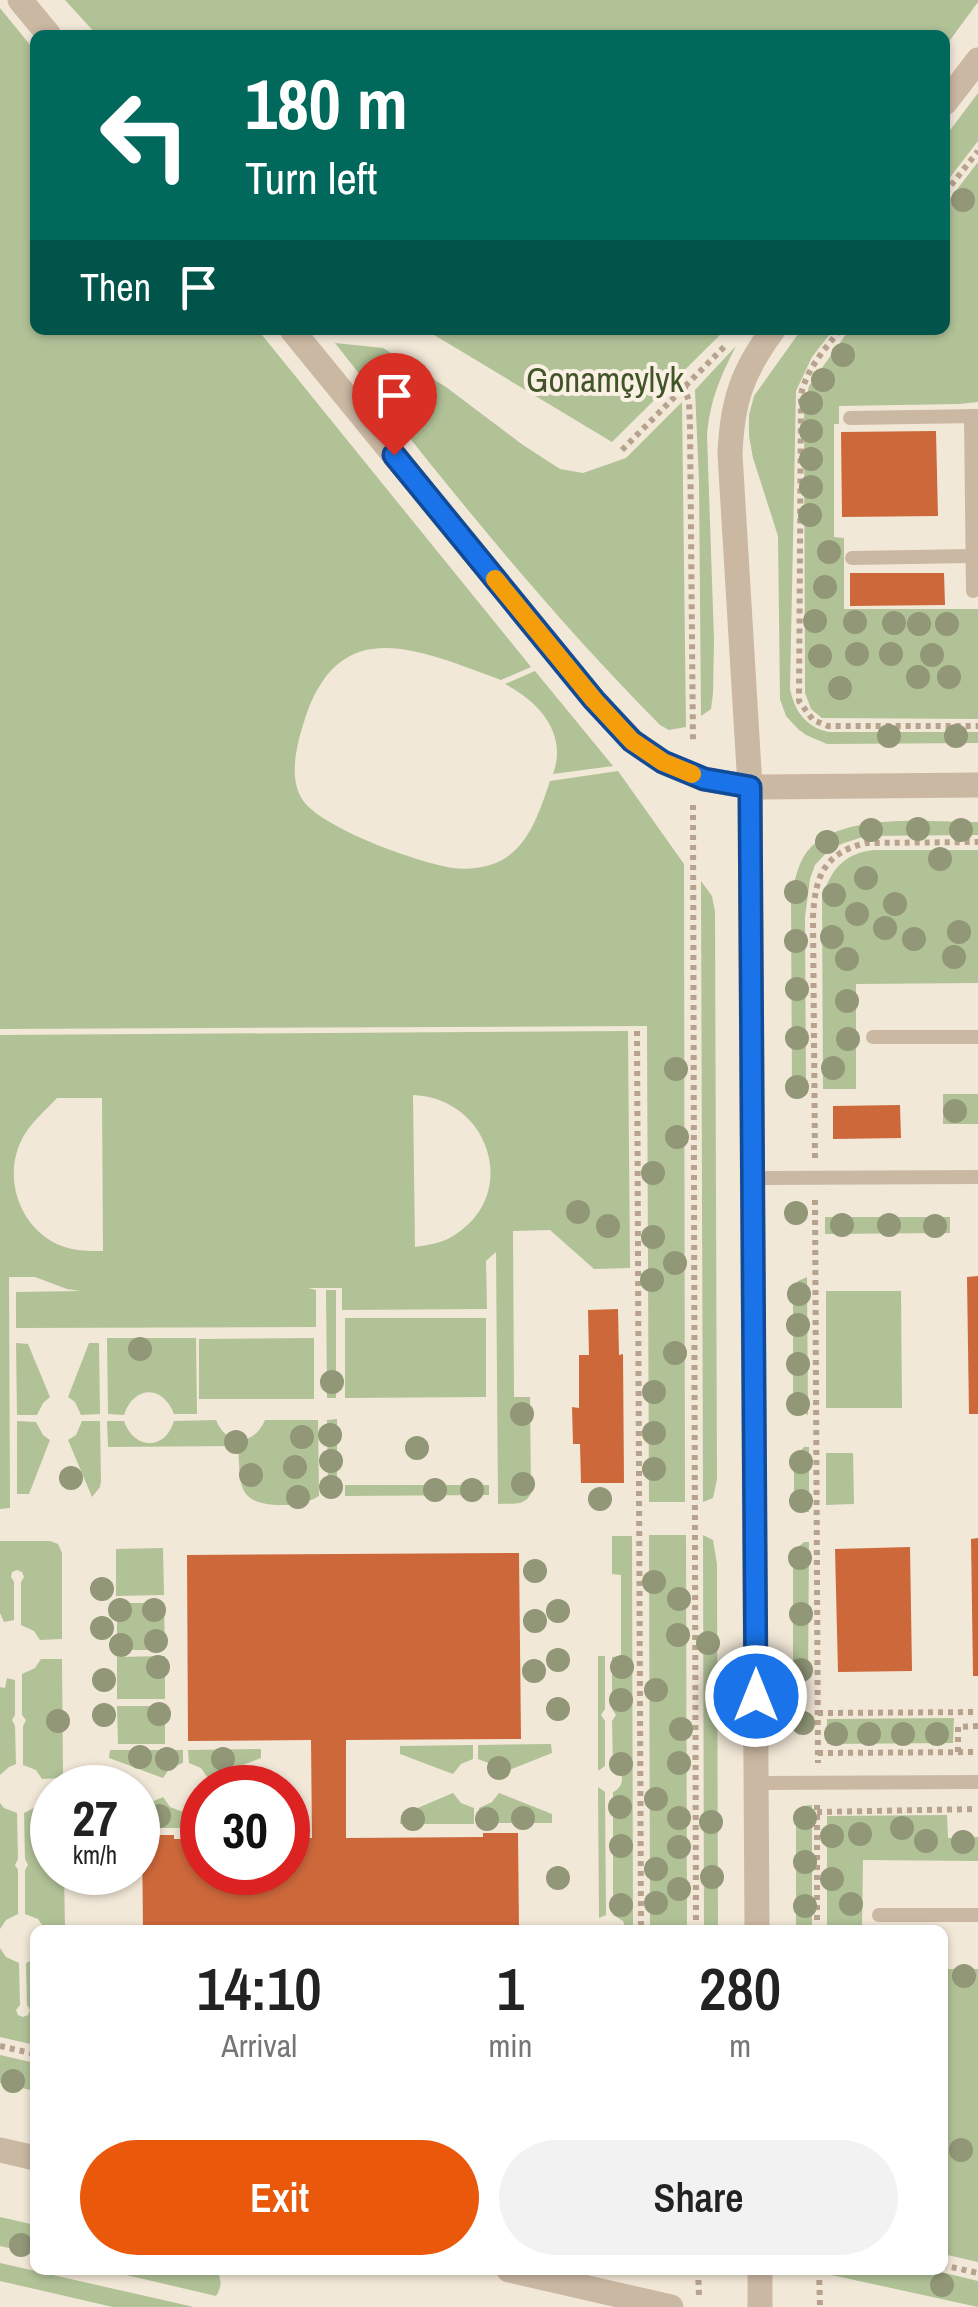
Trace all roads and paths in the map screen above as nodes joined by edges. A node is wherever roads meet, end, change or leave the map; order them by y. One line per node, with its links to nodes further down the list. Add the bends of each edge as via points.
1 (20, 0): 2 (street)
2 (45, 30)
3 (978, 60): 4 (street)
4 (950, 97)
5 (978, 150): 6 (path)
6 (950, 186)
7 (296, 335): 21 (street, via 632,741 704,779)
8 (769, 335): 21 (street, via 740,386 731,418)
9 (836, 335): 19 (path, via 801,395 799,701 813,720 828,726)
10 (726, 346): 11 (path)
11 (684, 385): 14 (path); 18 (path)
12 (974, 416): 13 (lane); 15 (lane)
13 (850, 418)
14 (622, 450)
15 (972, 556): 16 (lane); 17 (lane)
16 (852, 558)
17 (972, 590)
18 (694, 722)
19 (978, 726)
20 (978, 785): 21 (street)
21 (750, 787): 29 (street)
22 (978, 842): 27 (path, via 866,843 824,869 813,918)
23 (692, 872): 42 (path)
24 (637, 1031): 41 (path)
25 (873, 1037): 26 (lane)
26 (978, 1037)
27 (815, 1156)
28 (978, 1177): 29 (lane)
29 (752, 1178): 37 (street)
30 (815, 1200): 31 (path)
31 (818, 1712): 32 (path); 34 (path, via 818,1755)
32 (978, 1712)
33 (978, 1726): 34 (path, via 958,1726)
34 (958, 1752): 35 (path)
35 (978, 1752)
36 (978, 1782): 37 (lane)
37 (756, 1783): 43 (street)
38 (978, 1809): 44 (path, via 817,1808)
39 (879, 1914): 40 (lane)
40 (978, 1914)
41 (641, 1925)
42 (696, 1925)
43 (757, 1925)
44 (817, 1925)
45 (0, 2046): 46 (path)
46 (30, 2053)
47 (0, 2150): 48 (street)
48 (30, 2157)
49 (948, 2266): 50 (path)
50 (978, 2273)
51 (530, 2275): 55 (street)
52 (698, 2275): 56 (path)
53 (760, 2275): 57 (street)
54 (819, 2275): 58 (path)
55 (671, 2307)
56 (699, 2307)
57 (760, 2307)
58 (820, 2307)

